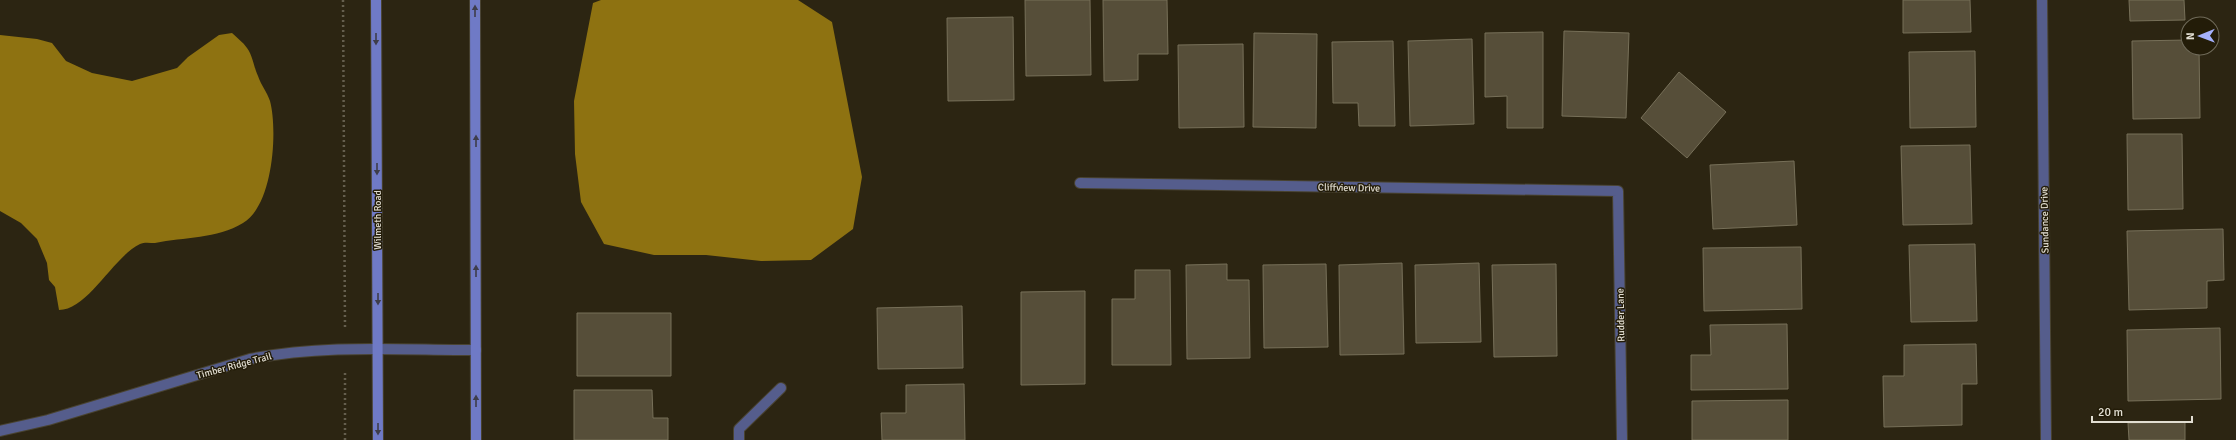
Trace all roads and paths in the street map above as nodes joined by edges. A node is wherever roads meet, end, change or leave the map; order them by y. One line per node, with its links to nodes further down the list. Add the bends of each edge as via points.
1 (343, 0): 7 (path)
2 (376, 0): 8 (main road, Wilmeth Road, one-way to 8)
3 (475, 0): 9 (main road, one-way to 3)
4 (2042, 0): 17 (street, Sundance Drive)
5 (1080, 183): 6 (street, Cliffview Drive)
6 (1618, 191): 16 (street, Rudder Lane)
7 (345, 350): 8 (street, Timber Ridge Trail); 11 (street, Timber Ridge Trail, via 280,353 250,359 48,420); 12 (path)
8 (378, 350): 9 (street, Timber Ridge Trail); 13 (main road, Wilmeth Road, one-way to 13)
9 (476, 350): 14 (main road, one-way to 9)
10 (781, 388): 15 (street, via 739,429)
11 (0, 431)
12 (345, 440)
13 (378, 440)
14 (476, 440)
15 (740, 440)
16 (1622, 440)
17 (2046, 440)

